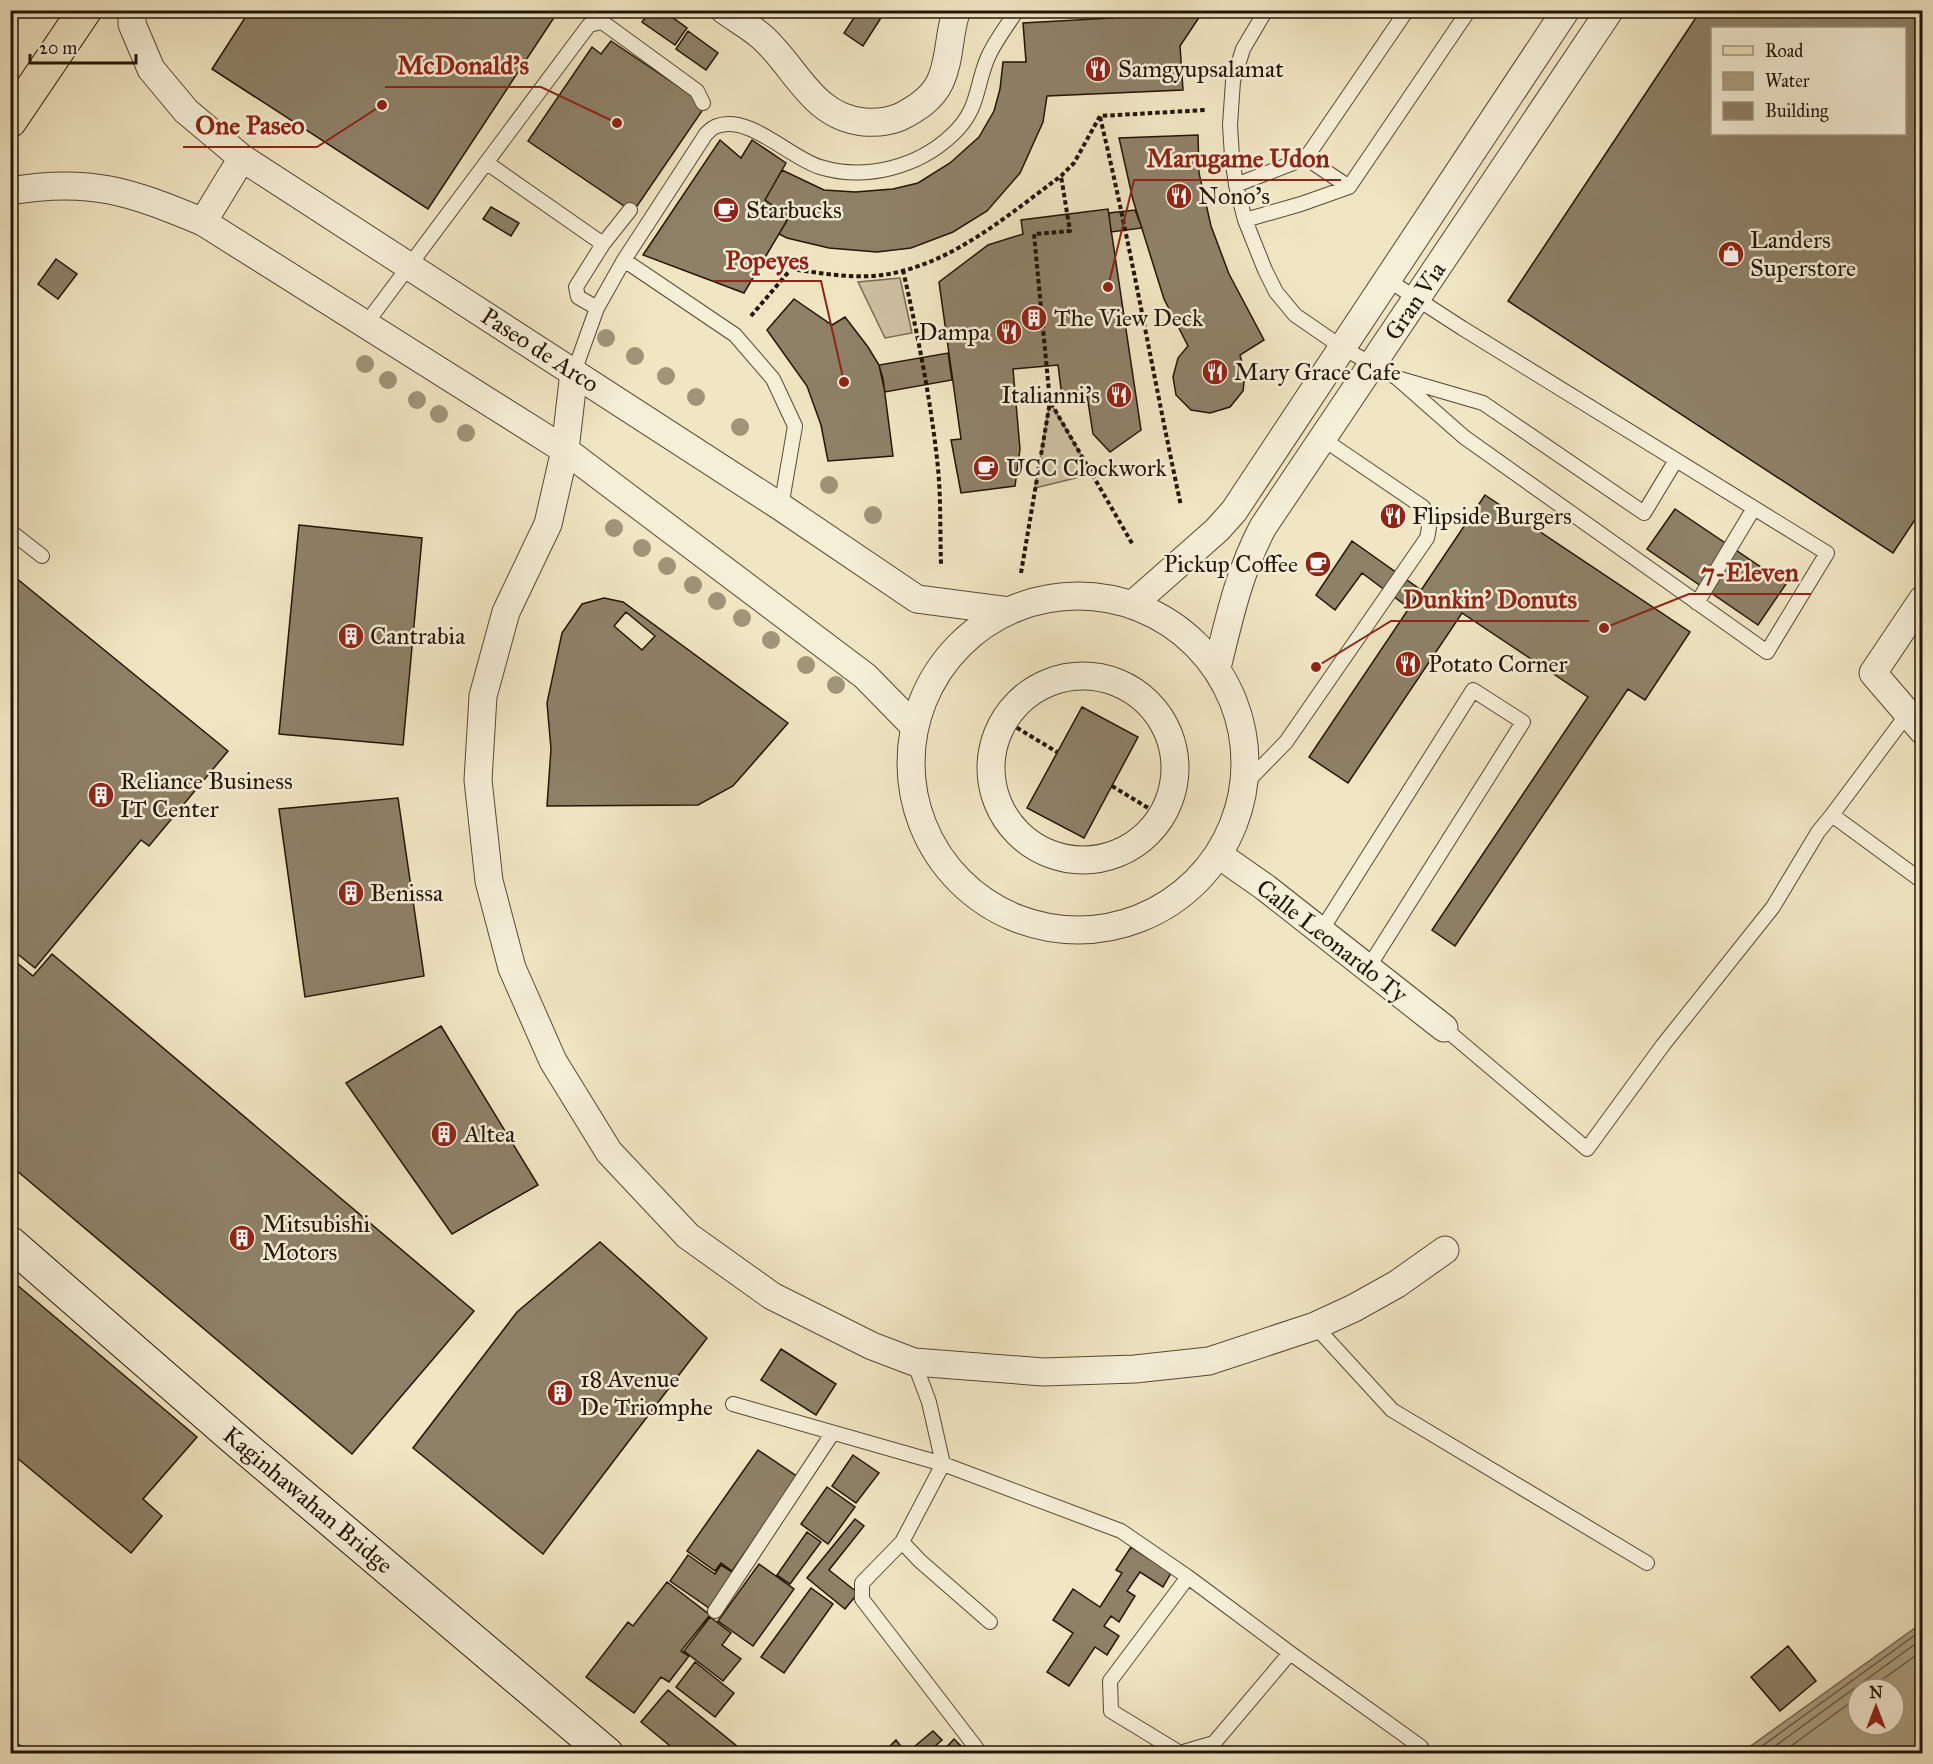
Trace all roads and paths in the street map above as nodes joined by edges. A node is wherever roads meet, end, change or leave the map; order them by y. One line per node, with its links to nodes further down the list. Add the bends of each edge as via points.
1 (85, 10): 14 (main road)
2 (132, 10): 15 (street, Paseo de Arco, via 132,24 151,69 186,111)
3 (724, 10): 4 (street, via 761,36 821,105 839,117 873,123 890,121 918,108 940,82)
4 (957, 10)
5 (1017, 10): 26 (lane, via 988,57 966,119 931,151 892,169 838,170 802,160 756,131 726,124 716,126 706,134)
6 (1266, 10): 12 (lane, via 1243,49 1233,81)
7 (1407, 10): 16 (lane)
8 (1469, 10): 20 (lane)
9 (1566, 10): 29 (street, Gran Via)
10 (1610, 10): 30 (street, Gran Via)
11 (703, 103): 17 (lane, via 697,91 605,24 594,22)
12 (1232, 109): 13 (path); 19 (lane)
13 (1100, 116): 18 (path, via 1074,163); 42 (path)
14 (10, 121)
15 (242, 158): 24 (street); 27 (street, Paseo de Arco)
16 (1306, 158): 19 (lane); 20 (lane)
17 (487, 163): 25 (lane); 27 (lane)
18 (1061, 176): 28 (path, via 961,246); 38 (path, via 1070,231 1034,234)
19 (1236, 185): 23 (lane)
20 (1349, 187): 23 (lane)
21 (10, 191): 24 (street, via 66,184 100,187 147,199)
22 (630, 210): 25 (lane)
23 (1245, 220): 34 (lane, via 1276,292 1296,315)
24 (203, 222): 32 (street)
25 (603, 244): 31 (lane, via 576,287 578,297)
26 (624, 260): 31 (lane); 33 (lane)
27 (409, 266): 32 (lane); 36 (street, Paseo de Arco)
28 (903, 270): 33 (path, via 840,276 791,269); 48 (path, via 932,417)
29 (1388, 280): 30 (lane); 34 (street, Gran Via)
30 (1416, 298): 35 (street, Gran Via); 41 (lane)
31 (597, 308): 36 (lane)
32 (365, 325): 40 (street)
33 (735, 335): 43 (lane, via 773,380 795,426)
34 (1343, 348): 35 (lane); 52 (street, Gran Via, via 1234,511)
35 (1372, 365): 37 (lane); 39 (street, Gran Via)
36 (574, 372): 40 (street); 43 (street, Paseo de Arco)
37 (1397, 378): 41 (lane, via 1483,403 1644,513); 51 (lane, via 1464,437)
38 (1050, 402): 46 (path); 49 (path)
39 (1323, 439): 54 (street, Gran Via, via 1250,552); 59 (lane, via 1423,507 1430,526 1427,538 1286,742)
40 (565, 450): 57 (street, via 865,676); 71 (street, via 548,524 506,612 483,696 478,780 489,881 512,968 552,1061 609,1152 688,1236 772,1296 872,1346)
41 (1676, 460): 44 (lane)
42 (1181, 506)
43 (781, 507): 53 (street, Paseo de Arco, via 917,599)
44 (1754, 508): 51 (lane); 51 (lane, via 1827,553 1767,652)
45 (10, 531): 47 (lane)
46 (1133, 545)
47 (42, 556)
48 (941, 564)
49 (1021, 573)
50 (1923, 600): 56 (street, via 1873,673)
51 (1697, 603)
52 (1132, 605): 53 (street, via 1101,597 1070,596 1039,600); 54 (street, via 1164,619 1193,641)
53 (1009, 610): 57 (street, via 986,622 948,657 921,701)
54 (1217, 668): 59 (street, via 1240,719)
55 (1004, 720): 58 (path); 62 (street, via 991,756 990,779 996,801 1009,824 1027,843 1050,855 1076,861 1102,859 1127,850 1148,835); 62 (street, via 1024,697 1065,677 1112,680 1134,690 1166,725 1174,748 1173,795)
56 (1915, 722): 61 (lane)
57 (914, 726): 63 (street, via 910,756 919,818 950,872 973,894 999,910 1028,922 1059,928 1121,924 1178,897)
58 (1057, 752)
59 (1245, 784): 63 (street, via 1232,830)
60 (1112, 786): 62 (path)
61 (1832, 815): 64 (lane); 67 (lane, via 1773,907 1587,1149)
62 (1163, 817)
63 (1219, 855): 65 (street, Calle Leonardo Ty)
64 (1923, 881)
65 (1321, 931): 66 (street, Calle Leonardo Ty); 66 (lane, via 1473,690 1523,722)
66 (1368, 968): 67 (street, Calle Leonardo Ty)
67 (1444, 1028)
68 (10, 1244): 84 (main road, Kaginhawahan Bridge)
69 (1445, 1251): 70 (street, via 1397,1284)
70 (1315, 1326): 71 (street, via 1209,1361 1135,1369 1043,1372); 76 (lane, via 1392,1410)
71 (915, 1362): 74 (lane)
72 (733, 1404): 73 (lane)
73 (832, 1434): 74 (lane); 78 (lane)
74 (943, 1464): 75 (lane); 77 (lane, via 1121,1531)
75 (902, 1542): 79 (lane); 85 (lane, via 862,1583 862,1599)
76 (1647, 1563)
77 (1188, 1577): 80 (lane); 81 (lane, via 1110,1681 1111,1711 1180,1753)
78 (715, 1611)
79 (990, 1622)
80 (1290, 1653): 81 (lane); 86 (lane, via 1421,1747)
81 (1219, 1748)
82 (10, 1749): 83 (lane)
83 (22, 1754)
84 (607, 1754)
85 (981, 1754)
86 (1422, 1754)

